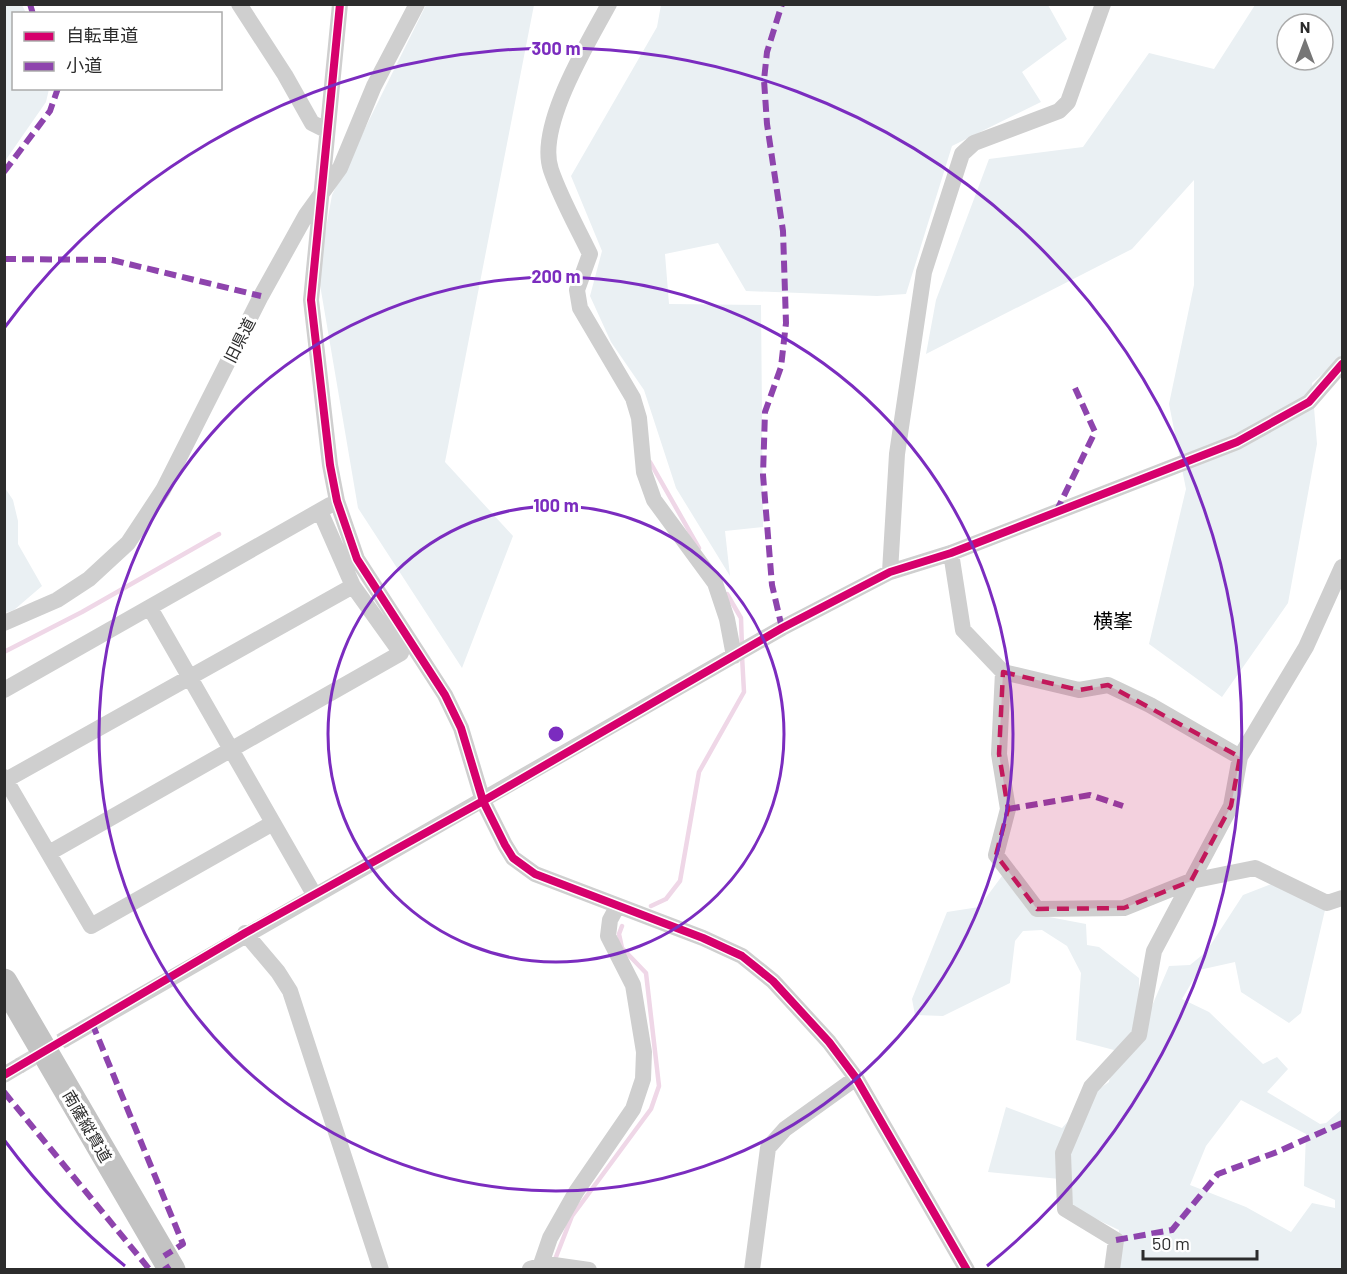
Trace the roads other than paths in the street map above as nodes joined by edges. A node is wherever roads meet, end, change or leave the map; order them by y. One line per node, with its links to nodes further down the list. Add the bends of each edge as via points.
1 (239, 4): 6 (street, via 312,123)
2 (340, 4): 6 (street)
3 (417, 4): 7 (street, 旧県道, via 374,86 340,168)
4 (609, 4): 17 (street, via 584,50 550,130 550,168 590,254 577,290 580,308 633,398 644,472 654,500 715,583)
5 (1103, 4): 13 (street, via 1068,102 1059,111 974,143 962,154 924,272 897,454)
6 (326, 130): 7 (street)
7 (321, 195): 9 (street, via 311,300 330,465); 16 (street, 旧県道, via 261,296 163,490 128,543 89,579 57,600)
8 (1342, 364): 11 (street, via 1309,402 1257,433)
9 (338, 501): 10 (street); 24 (street, via 357,559 445,695 461,728)
10 (320, 511): 14 (street); 15 (street)
11 (951, 554): 13 (street); 18 (street, via 963,630)
12 (1342, 567): 22 (street, via 1306,647)
13 (890, 572): 17 (street)
14 (353, 586): 19 (street); 21 (street, via 400,653)
15 (150, 608): 19 (street); 20 (street)
16 (4, 623)
17 (741, 652): 24 (street)
18 (1003, 672): 22 (street, via 1079,690 1108,685); 27 (street, via 999,754 1008,809 996,855 1037,909 1124,908)
19 (190, 678): 21 (street); 23 (street)
20 (4, 690)
21 (231, 749): 25 (street); 26 (street)
22 (1240, 757): 27 (street, via 1231,806)
23 (5, 779): 26 (street)
24 (483, 801): 28 (street); 30 (street, via 505,845 524,867)
25 (273, 823): 26 (street, via 91,926); 28 (street)
26 (49, 853)
27 (1191, 881): 29 (street, via 1255,868 1327,903); 41 (street, via 1154,951 1139,1035 1091,1087 1063,1154 1065,1209 1116,1240)
28 (315, 896): 31 (street)
29 (1342, 898)
30 (617, 907): 34 (street, via 742,956 773,981); 35 (street, via 608,936 633,985 644,1052 643,1079 633,1109 576,1192 550,1238)
31 (245, 933): 33 (street); 37 (street, via 290,991)
32 (4, 982): 36 (main road, 南薩縦貫道)
33 (65, 1038)
34 (856, 1077): 39 (street, via 785,1129 768,1148); 40 (street)
35 (543, 1267): 38 (street)
36 (172, 1269)
37 (381, 1269)
38 (588, 1269)
39 (752, 1269)
40 (967, 1269)
41 (1112, 1269)

